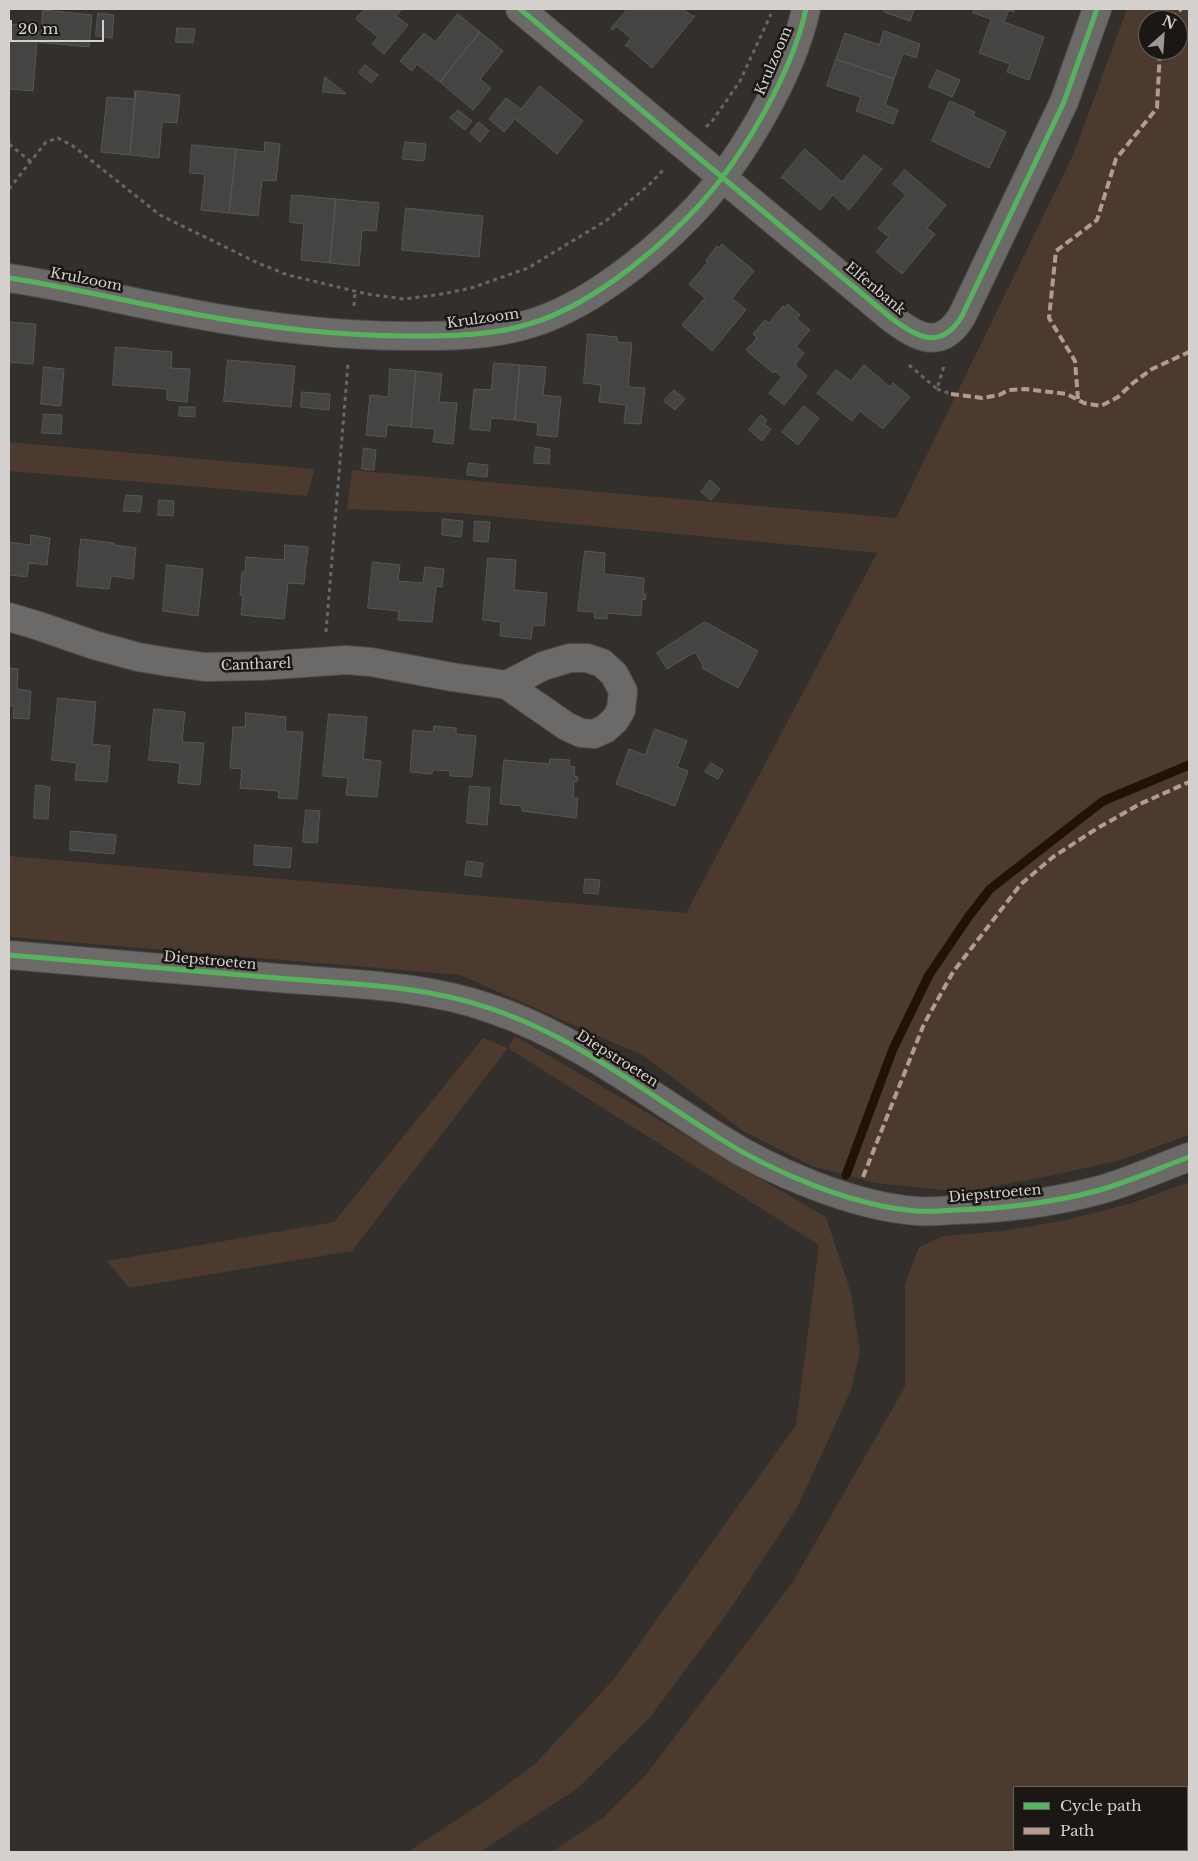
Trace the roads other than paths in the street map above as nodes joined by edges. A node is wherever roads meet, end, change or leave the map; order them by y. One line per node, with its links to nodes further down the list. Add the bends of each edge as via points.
1 (520, 9): 4 (street, Elfenbank)
2 (806, 9): 4 (street, Krulzoom, via 776,89 753,131)
3 (1096, 9): 4 (street, Elfenbank, via 1064,102 962,316 954,329 934,339 911,333 890,317)
4 (722, 176): 5 (street, Krulzoom, via 703,202 638,264 564,310 531,324 501,331 463,336 351,335 297,330 188,313)
5 (9, 278)
6 (9, 617): 7 (street, Cantharel, via 94,645 168,662 205,667 346,660)
7 (507, 685)
8 (9, 955): 9 (street, Diepstroeten, via 373,986 449,996 529,1023 572,1044 754,1158 831,1191 869,1203 917,1212 1014,1206 1098,1191)
9 (1189, 1157)

